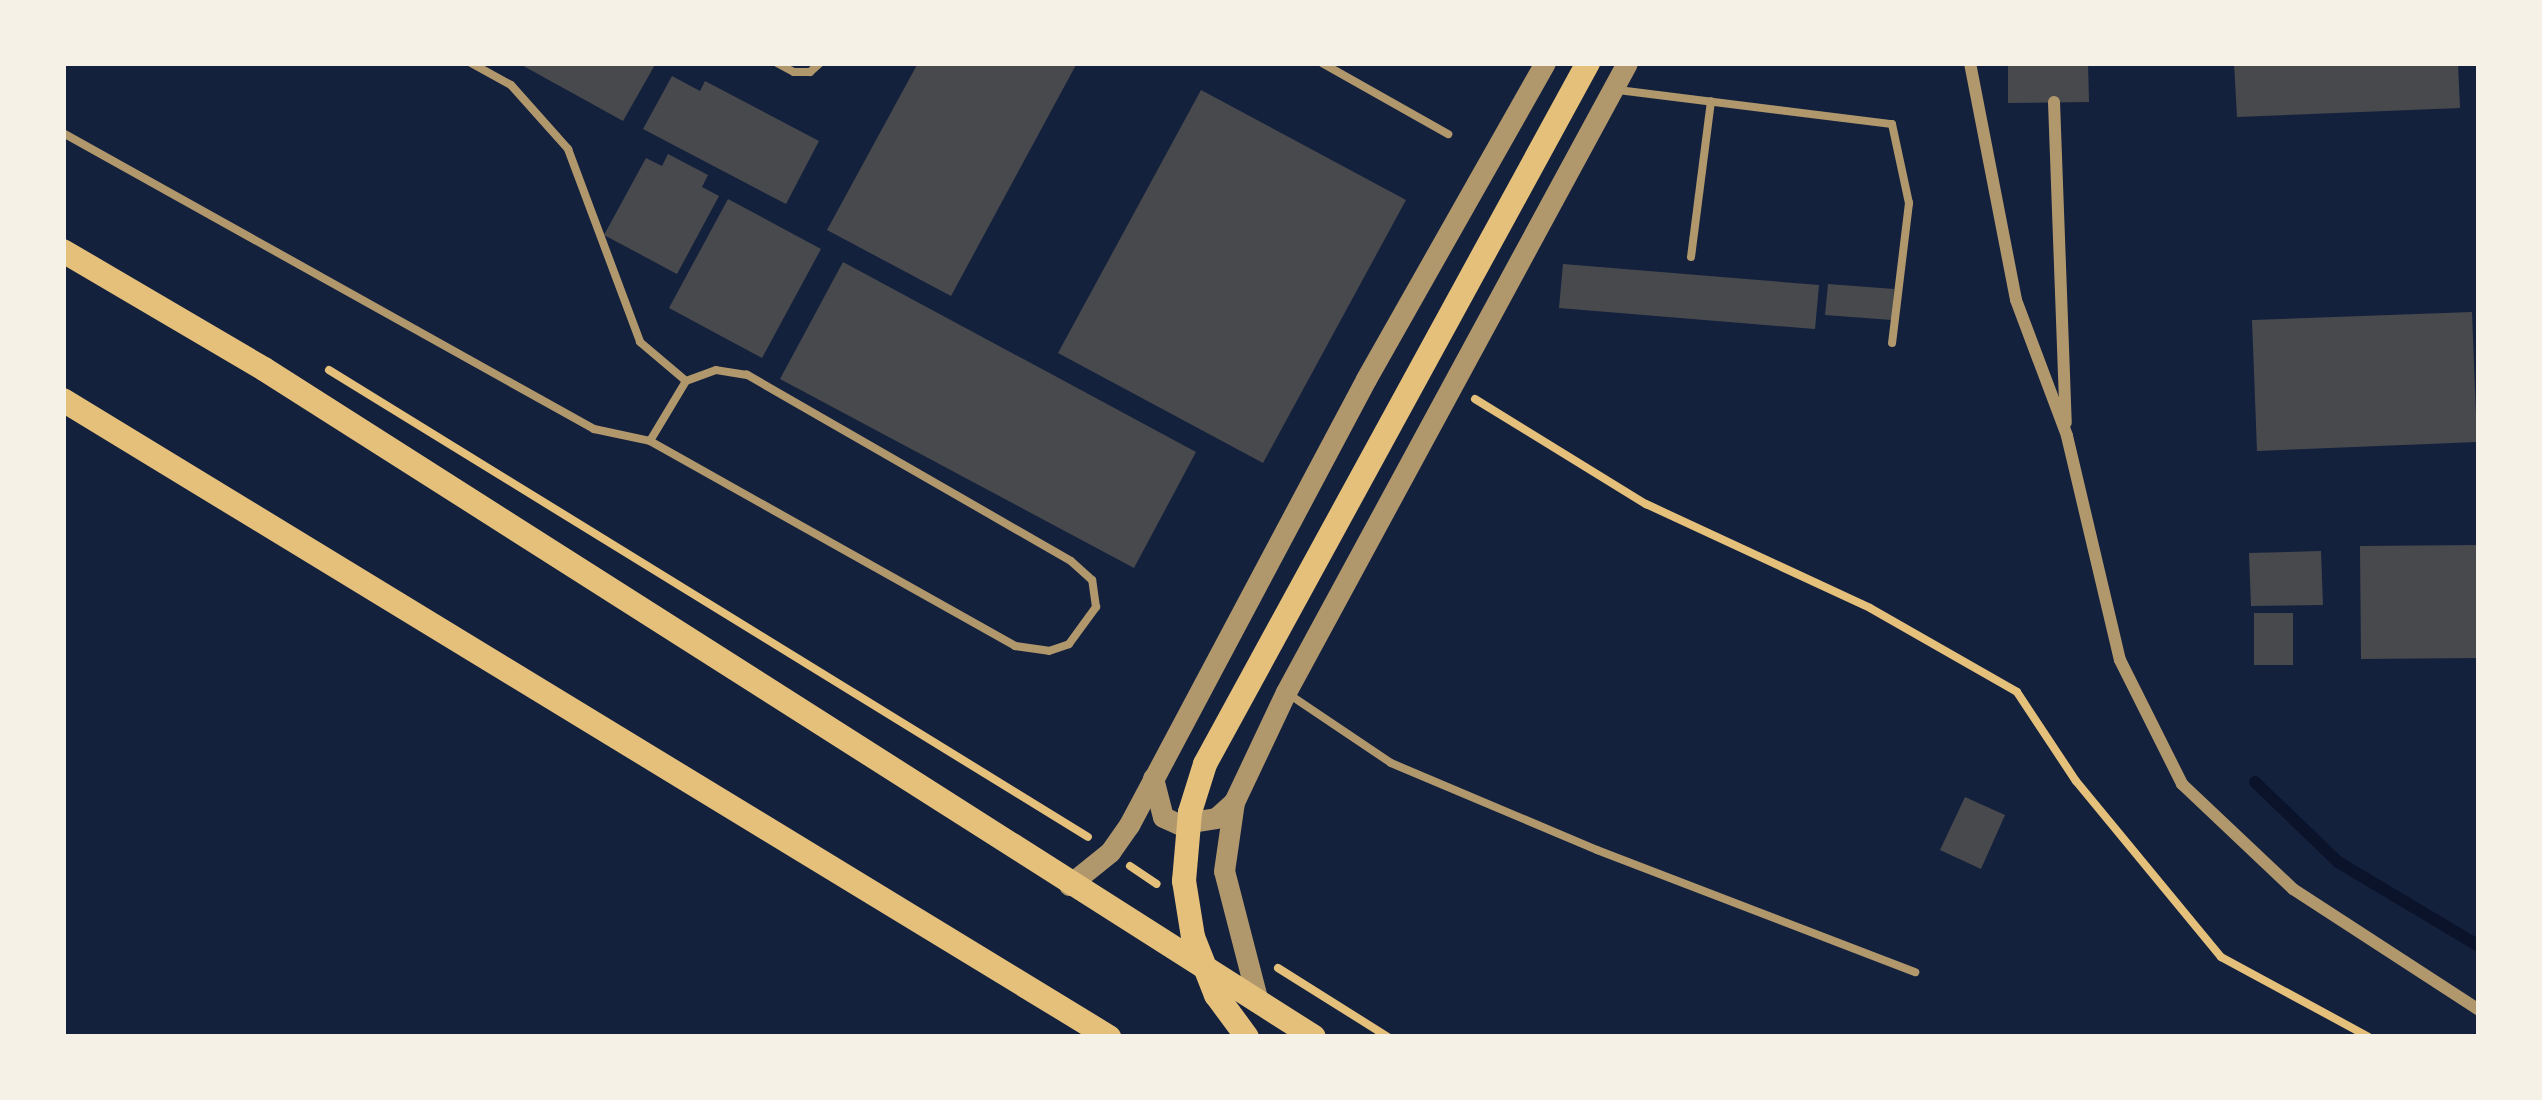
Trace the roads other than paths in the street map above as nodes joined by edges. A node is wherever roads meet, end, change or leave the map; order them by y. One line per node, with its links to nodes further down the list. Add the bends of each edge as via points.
1 (471, 63): 17 (lane, via 511,85 568,149 640,342)
2 (777, 63): 3 (lane, via 794,72)
3 (820, 63)
4 (1322, 63): 13 (lane)
5 (1545, 63): 22 (street)
6 (1588, 63): 29 (main road, via 1205,764 1190,812 1184,881 1193,937 1216,995)
7 (1627, 63): 9 (street)
8 (1970, 63): 19 (street, via 2016,301)
9 (1617, 89): 10 (lane); 21 (street)
10 (1711, 101): 15 (lane); 16 (lane, via 1892,124 1909,203)
11 (2054, 103): 19 (street)
12 (63, 133): 20 (lane, via 594,429)
13 (1448, 134)
14 (63, 251): 24 (main road, via 264,369)
15 (1691, 257)
16 (1892, 343)
17 (686, 381): 20 (lane); 20 (lane, via 716,370 747,375 1071,561 1092,580 1096,607 1069,644 1048,651 1015,646)
18 (63, 400): 28 (main road)
19 (2067, 436): 27 (street, via 2120,660 2182,784 2293,889)
20 (650, 441)
21 (1286, 692): 23 (street); 25 (lane, via 1391,763)
22 (1153, 778): 23 (street, via 1163,817 1179,824 1216,818); 24 (street, via 1110,852)
23 (1234, 802): 26 (street, via 1224,872)
24 (1069, 885): 26 (main road)
25 (1916, 972)
26 (1258, 1002): 30 (main road)
27 (2479, 1010)
28 (1109, 1037)
29 (1247, 1037)
30 (1314, 1037)

